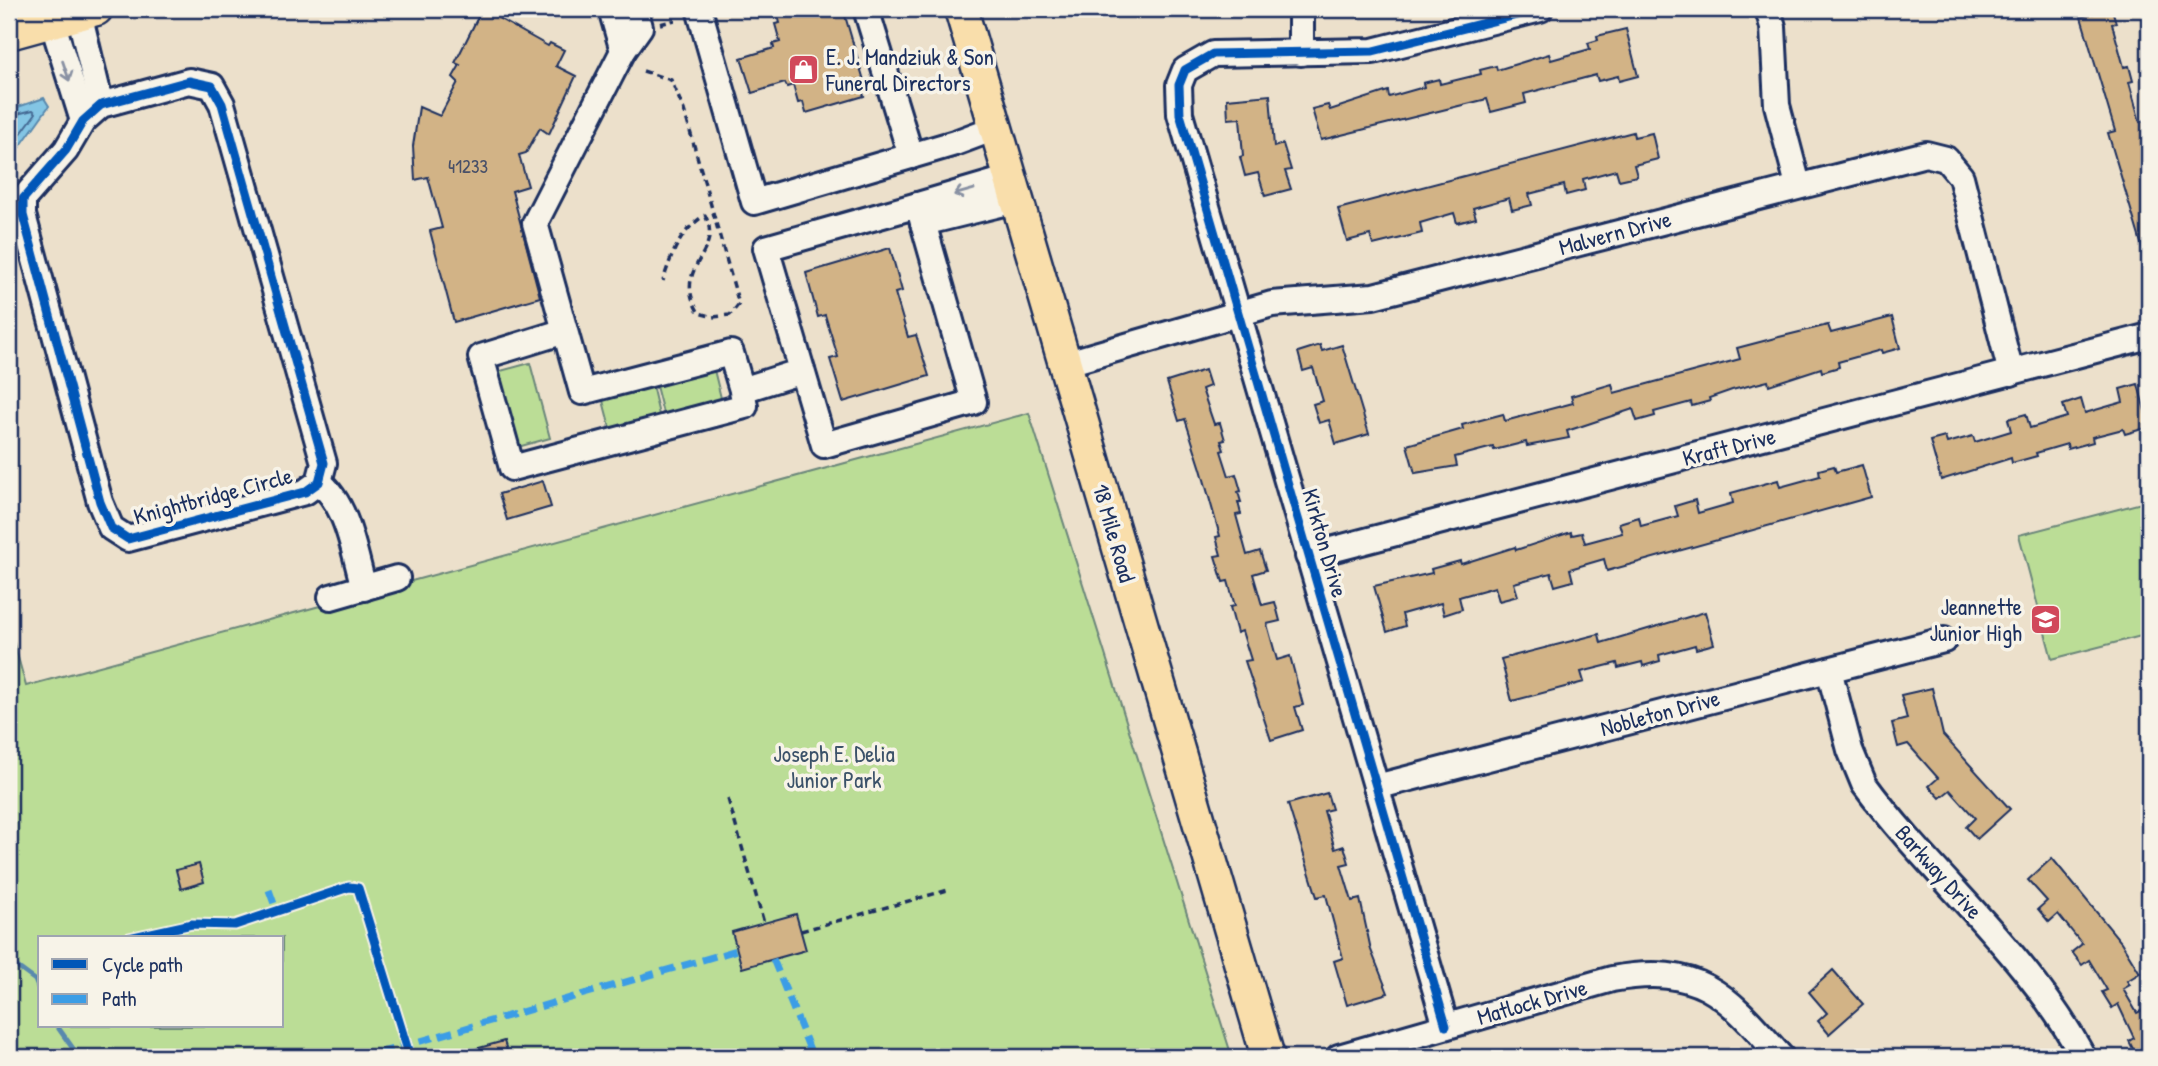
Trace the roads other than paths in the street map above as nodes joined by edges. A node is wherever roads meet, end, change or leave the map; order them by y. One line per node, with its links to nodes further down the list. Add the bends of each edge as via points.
1 (611, 9): 11 (street)
2 (635, 9): 11 (street, via 640,27)
3 (699, 9): 15 (street, via 754,202)
4 (866, 9): 15 (street)
5 (961, 9): 14 (main road, 18 Mile Road)
6 (1301, 9): 12 (street)
7 (1540, 9): 12 (street, via 1373,51)
8 (1768, 9): 16 (street, via 1777,105)
9 (76, 14): 10 (main road); 13 (street)
10 (9, 33)
11 (623, 51): 20 (street, via 535,223)
12 (1301, 53): 19 (street, Kirkton Drive, via 1213,54 1185,70 1179,85 1180,114)
13 (92, 113): 26 (street, Knightbridge Circle, via 190,81 212,86 222,104 324,463); 26 (street, Knightbridge Circle, via 23,199 23,215 100,502 111,528 128,539 143,538 305,492)
14 (995, 128): 15 (street); 17 (main road, 18 Mile Road)
15 (911, 156)
16 (1798, 185): 19 (street, Malvern Drive, via 1373,296 1287,301); 24 (street, Malvern Drive, via 1914,155 1946,159 1961,177)
17 (1013, 189): 18 (street); 22 (main road, 18 Mile Road)
18 (920, 214): 23 (street, via 766,248); 23 (street, via 974,402 824,445)
19 (1238, 312): 22 (street, Malvern Drive); 27 (street, Kirkton Drive)
20 (565, 331): 25 (street, via 582,392 731,353); 25 (street, via 481,357 512,468 745,406)
21 (2149, 336): 24 (street, Kraft Drive)
22 (1064, 364): 35 (main road, 18 Mile Road)
23 (802, 371): 25 (street)
24 (2011, 373): 27 (street, Kraft Drive)
25 (742, 390)
26 (319, 482): 29 (street, Knightbridge Circle, via 331,492 344,518)
27 (1308, 556): 33 (street, Kirkton Drive)
28 (397, 578): 29 (street)
29 (364, 588): 30 (street)
30 (331, 597)
31 (1944, 640): 32 (street, Nobleton Drive)
32 (1829, 670): 33 (street, Nobleton Drive); 38 (street, Barkway Drive, via 1850,750 1864,783 2027,971)
33 (1376, 787): 34 (street, Kirkton Drive)
34 (1446, 1026): 36 (street, Matlock Drive); 37 (street, Matlock Drive, via 1644,974 1686,979 1728,1000)
35 (1268, 1057)
36 (1339, 1057)
37 (1782, 1057)
38 (2083, 1057)

